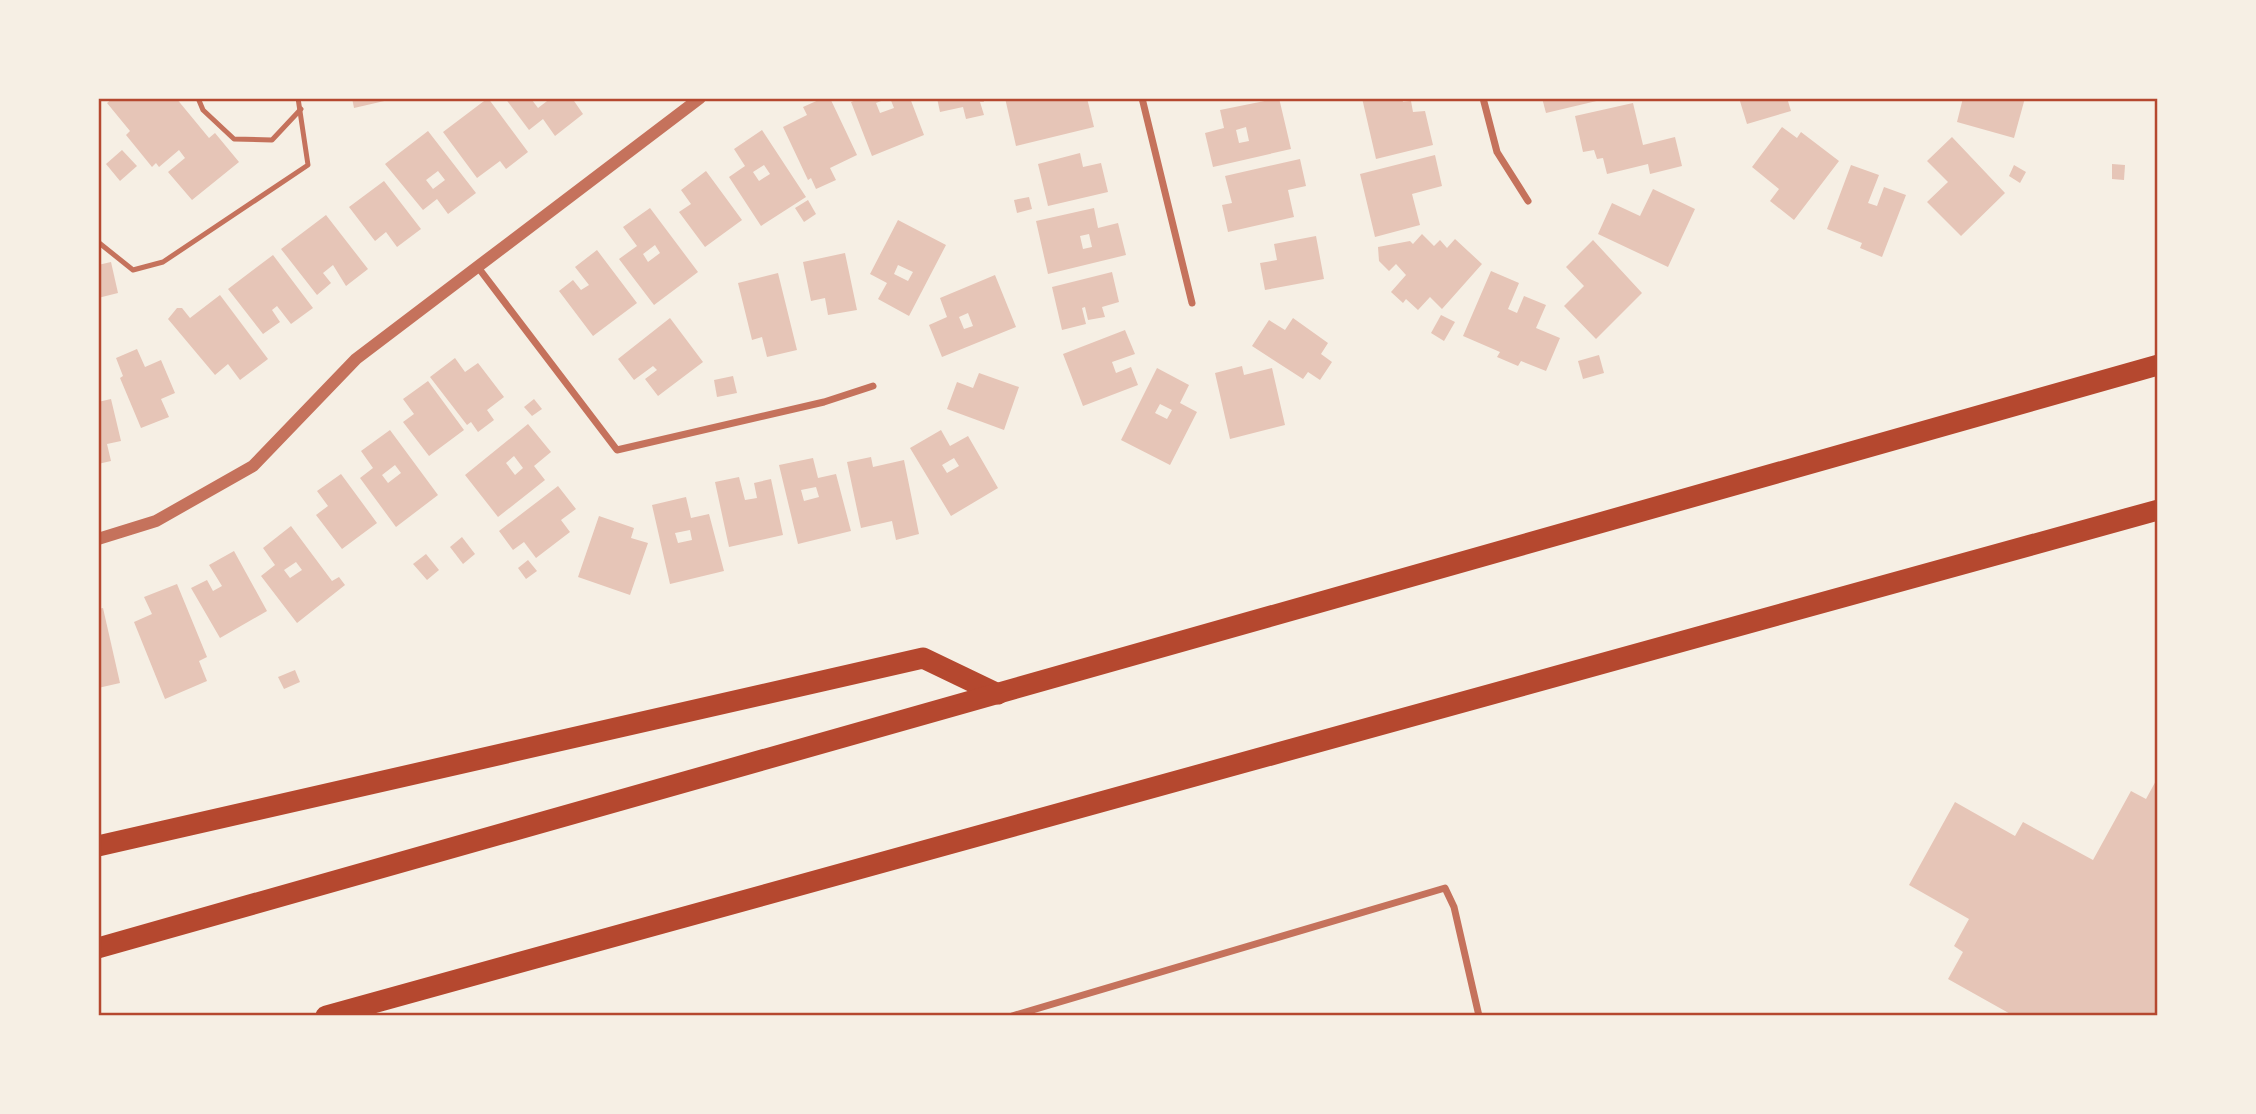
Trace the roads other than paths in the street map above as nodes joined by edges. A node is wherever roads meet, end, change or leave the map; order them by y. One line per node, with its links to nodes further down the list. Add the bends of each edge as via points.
1 (198, 98): 6 (lane, via 203,110 234,139 272,140)
2 (298, 98): 6 (lane)
3 (700, 98): 9 (street)
4 (1142, 98): 10 (street)
5 (1483, 98): 7 (street, via 1497,152)
6 (301, 109): 8 (lane, via 308,165 163,262 133,270)
7 (1528, 201)
8 (98, 242)
9 (477, 265): 12 (street, via 617,450 824,402); 14 (street, via 356,359 253,466 156,522)
10 (1192, 303)
11 (2158, 365): 15 (highway)
12 (873, 386)
13 (2158, 510): 18 (highway)
14 (98, 538)
15 (998, 694): 16 (highway, via 923,659); 17 (highway)
16 (98, 846)
17 (98, 948)
18 (326, 1016)
19 (1012, 1016): 20 (street, via 1445,888 1454,908)
20 (1479, 1016)

